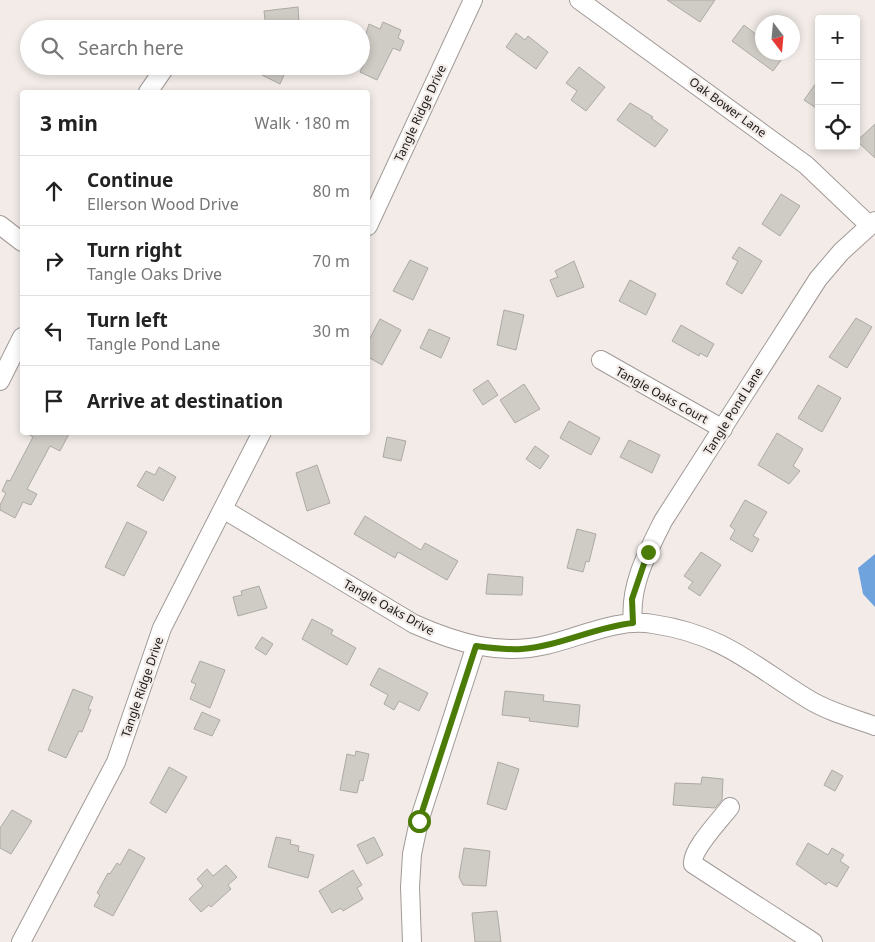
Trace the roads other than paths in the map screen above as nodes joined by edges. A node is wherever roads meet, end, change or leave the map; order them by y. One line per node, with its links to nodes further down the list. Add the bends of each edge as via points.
1 (473, 0): 5 (street, Tangle Ridge Drive)
2 (579, 0): 6 (street, Oak Bower Lane, via 806,165)
3 (160, 75): 4 (street)
4 (149, 90)
5 (370, 222)
6 (872, 223): 12 (street, Tangle Pond Lane, via 818,279)
7 (0, 225): 8 (street)
8 (20, 240)
9 (20, 341): 11 (street)
10 (601, 360): 12 (street, Tangle Oaks Court)
11 (0, 381)
12 (723, 429): 15 (street, Tangle Pond Lane, via 663,521 648,552 632,599)
13 (260, 435): 14 (street, Tangle Ridge Drive)
14 (223, 509): 16 (street, Tangle Oaks Drive, via 414,624); 19 (street, Tangle Ridge Drive, via 162,628 116,762)
15 (633, 623): 16 (street, Tangle Oaks Drive, via 523,649); 17 (street, Tangle Oaks Drive, via 678,629 714,640 745,656 810,700)
16 (476, 646): 20 (street, via 419,821 412,854 410,888)
17 (875, 726)
18 (730, 807): 21 (street, via 698,848 692,858 693,864)
19 (21, 942)
20 (412, 942)
21 (813, 942)

